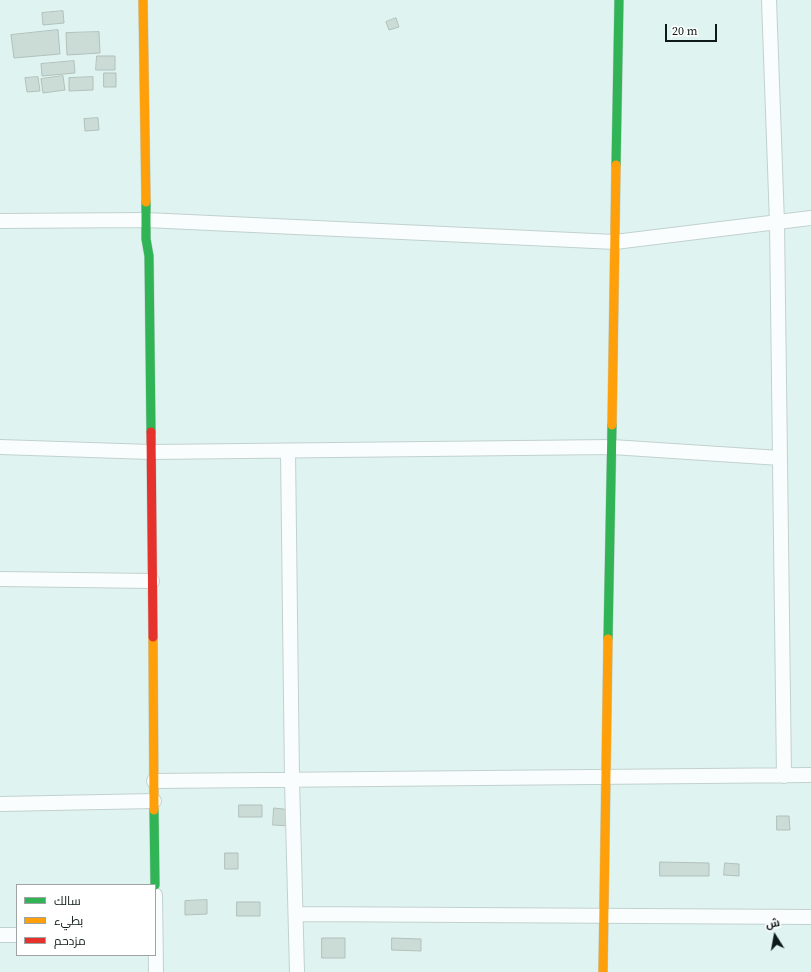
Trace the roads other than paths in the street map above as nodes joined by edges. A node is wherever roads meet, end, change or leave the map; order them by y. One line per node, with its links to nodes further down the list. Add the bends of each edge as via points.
1 (143, 0): 5 (street)
2 (619, 0): 8 (street)
3 (768, 0): 7 (street)
4 (811, 218): 7 (street)
5 (146, 220): 6 (street); 8 (street); 12 (street, via 149,256)
6 (0, 221)
7 (777, 223): 8 (street); 13 (street)
8 (615, 242): 10 (street)
9 (0, 447): 12 (street)
10 (612, 447): 11 (street); 13 (street); 18 (street)
11 (288, 450): 12 (street); 20 (street)
12 (151, 452): 15 (street)
13 (780, 458): 16 (street)
14 (0, 579): 15 (street)
15 (152, 581): 19 (street)
16 (784, 776): 17 (street); 18 (street)
17 (811, 776)
18 (606, 777): 20 (street); 25 (street)
19 (154, 780): 20 (street); 21 (street)
20 (292, 780): 24 (street)
21 (154, 802): 22 (street); 23 (street)
22 (0, 804)
23 (155, 884)
24 (296, 914): 25 (street); 31 (street)
25 (604, 916): 26 (street); 32 (street)
26 (811, 917)
27 (16, 935): 28 (street)
28 (0, 936)
29 (156, 956): 30 (street)
30 (156, 972)
31 (297, 972)
32 (603, 972)

